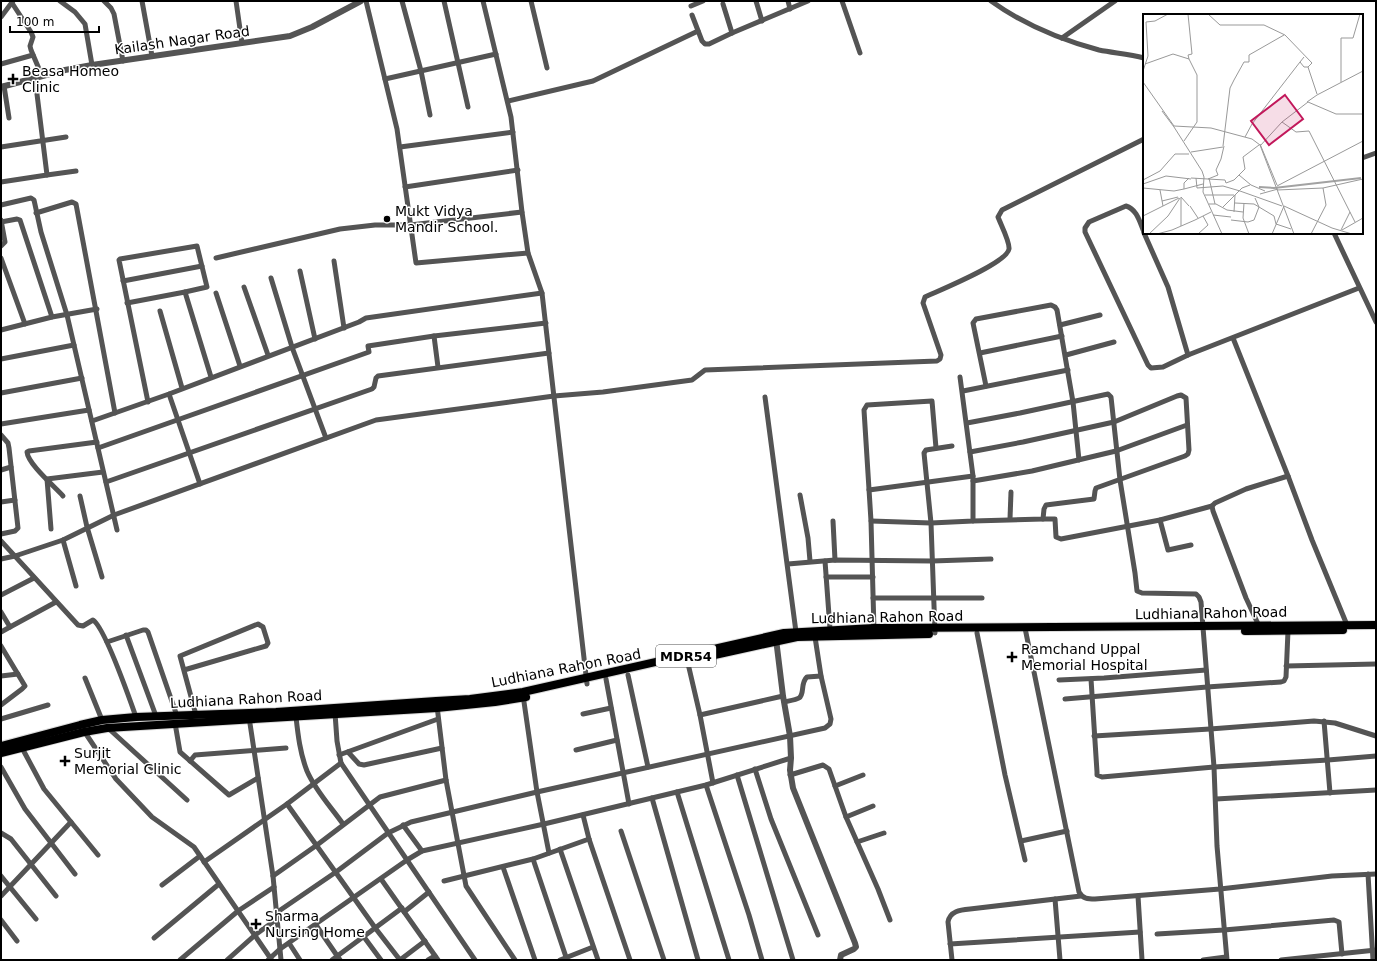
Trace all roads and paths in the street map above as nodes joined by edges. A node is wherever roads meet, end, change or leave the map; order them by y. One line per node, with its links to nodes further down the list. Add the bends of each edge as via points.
1 (60, 1): 37 (street, via 75,12 85,24)
2 (104, 1): 34 (street, via 114,14)
3 (142, 1): 32 (street)
4 (236, 1): 28 (street)
5 (361, 1): 28 (street, Kailash Nagar Road, via 298,33)
6 (366, 1): 41 (street)
7 (402, 1): 39 (street)
8 (444, 1): 35 (street)
9 (483, 1): 30 (street)
10 (532, 1): 38 (street)
11 (703, 1): 20 (street)
12 (756, 1): 24 (street)
13 (788, 1): 21 (street)
14 (808, 1): 21 (street)
15 (842, 1): 29 (street)
16 (991, 1): 27 (street, via 1022,20)
17 (1116, 1): 27 (street)
18 (12, 2): 23 (street); 31 (street, via 33,37 30,46)
19 (722, 4): 26 (street)
20 (691, 6)
21 (790, 9): 24 (street)
22 (692, 15): 25 (street)
23 (1, 17)
24 (762, 21): 26 (street)
25 (698, 31): 26 (street, via 705,44); 43 (street, via 593,81)
26 (732, 33)
27 (1062, 38): 33 (street, via 1101,50)
28 (242, 43): 32 (street, Kailash Nagar Road)
29 (860, 53)
30 (496, 54): 35 (street); 43 (street)
31 (33, 55): 36 (street); 40 (street)
32 (152, 56): 34 (street, Kailash Nagar Road)
33 (1143, 58)
34 (123, 61): 37 (street, Kailash Nagar Road)
35 (458, 63): 39 (street); 44 (street)
36 (1, 64)
37 (92, 65): 40 (street, Kailash Nagar Road)
38 (547, 68)
39 (421, 71): 41 (street); 45 (street)
40 (38, 77): 42 (street, Kailash Nagar Road); 50 (street)
41 (385, 80): 52 (street)
42 (2, 86): 46 (street)
43 (508, 101): 47 (street)
44 (468, 107)
45 (430, 115)
46 (9, 118)
47 (513, 132): 52 (street); 55 (street)
48 (66, 137): 50 (street)
49 (1143, 140): 119 (street, via 1002,210 998,217 1009,245 1009,251 1005,256 983,270 923,299 941,355 937,361 706,370 692,380)
50 (42, 141): 51 (street); 57 (street)
51 (1, 147)
52 (400, 147): 59 (street)
53 (1376, 153): 54 (street)
54 (1363, 158)
55 (518, 170): 59 (street); 61 (street)
56 (76, 171): 57 (street)
57 (47, 175): 58 (street)
58 (1, 182)
59 (405, 187): 64 (street)
60 (1, 204): 62 (street, via 33,199)
61 (522, 212): 64 (street); 69 (street)
62 (36, 213): 83 (street, via 72,202 76,204); 85 (street)
63 (1, 221): 68 (street, via 5,242); 87 (street, via 20,220)
64 (410, 225): 69 (street, via 416,263); 71 (street, via 340,229)
65 (1143, 230): 105 (street, via 1136,213 1126,206 1089,222 1085,228 1148,365 1151,368 1163,367)
66 (1144, 234): 105 (street, via 1168,287)
67 (1334, 234): 78 (street)
68 (1, 246)
69 (528, 254): 81 (street)
70 (1, 258): 90 (street)
71 (216, 258)
72 (334, 261): 92 (street)
73 (202, 266): 76 (street); 76 (street, via 195,245 120,259); 79 (street, via 207,286)
74 (300, 271): 97 (street)
75 (271, 278): 100 (street)
76 (123, 281): 82 (street)
77 (244, 287): 103 (street)
78 (1359, 288): 88 (street); 96 (street)
79 (185, 292): 82 (street); 111 (street)
80 (216, 293): 107 (street)
81 (542, 293): 89 (street); 92 (street, via 366,318)
82 (127, 303): 121 (street)
83 (97, 309): 85 (street); 125 (street)
84 (160, 311): 115 (street)
85 (67, 315): 87 (street); 99 (street)
86 (1100, 315): 91 (street)
87 (52, 317): 90 (street)
88 (1376, 322)
89 (546, 323): 94 (street); 101 (street)
90 (25, 324): 93 (street)
91 (1060, 325): 95 (street); 102 (street, via 1057,310 1051,305 976,319 973,323)
92 (344, 328): 97 (street)
93 (1, 330)
94 (434, 336): 108 (street); 110 (street, via 368,346 369,352)
95 (1062, 336): 102 (street); 104 (street)
96 (1233, 338): 105 (street); 146 (street)
97 (315, 339): 100 (street)
98 (1114, 342): 104 (street)
99 (74, 345): 106 (street); 113 (street)
100 (292, 347): 103 (street); 110 (street)
101 (549, 353): 108 (street); 119 (street)
102 (980, 354): 114 (street)
103 (268, 355): 107 (street)
104 (1066, 355): 109 (street)
105 (1188, 355)
106 (1, 359)
107 (240, 366): 111 (street)
108 (438, 367): 123 (street, via 378,376 374,387)
109 (1068, 370): 114 (street); 122 (street)
110 (303, 375): 123 (street); 126 (street)
111 (211, 377): 115 (street)
112 (960, 377): 116 (street)
113 (82, 378): 117 (street); 124 (street)
114 (986, 386): 116 (street)
115 (182, 388): 118 (street)
116 (963, 391): 129 (street)
117 (1, 393)
118 (169, 394): 121 (street); 126 (street)
119 (554, 396): 134 (street, via 384,418); 229 (street)
120 (765, 397): 185 (street)
121 (148, 402): 125 (street)
122 (1073, 402): 128 (street, via 1108,394); 129 (street); 132 (street)
123 (315, 408): 134 (street); 140 (street)
124 (89, 410): 127 (street); 130 (street)
125 (115, 413): 127 (street)
126 (178, 420): 137 (street); 140 (street)
127 (92, 421): 135 (street)
128 (1114, 422): 131 (street, via 1181,395 1186,398); 132 (street); 139 (street)
129 (967, 423): 141 (street)
130 (1, 424)
131 (1188, 425): 139 (street); 149 (street, via 1188,454)
132 (1076, 430): 141 (street); 142 (street)
133 (1, 434): 143 (street, via 8,443)
134 (326, 438): 152 (street)
135 (97, 442): 137 (street); 147 (street, via 29,451 29,460)
136 (952, 446): 138 (street)
137 (98, 448): 145 (street)
138 (936, 448): 151 (street, via 925,451); 153 (street, via 932,401 867,405 864,410)
139 (1116, 451): 142 (street); 149 (street)
140 (189, 452): 150 (street); 152 (street)
141 (970, 452): 148 (street)
142 (1079, 460): 148 (street, via 1032,471)
143 (11, 468): 144 (street); 158 (street)
144 (1, 470)
145 (103, 472): 147 (street); 150 (street)
146 (1288, 476): 160 (street, via 1246,489); 197 (street)
147 (48, 479): 156 (street); 171 (street)
148 (973, 479): 151 (street); 166 (street)
149 (1120, 480): 162 (street, via 1096,488 1093,499 1046,505); 169 (street)
150 (106, 482): 161 (street)
151 (927, 482): 153 (street); 168 (street)
152 (200, 484): 161 (street)
153 (869, 490): 167 (street)
154 (1011, 492): 163 (street)
155 (800, 495): 182 (street)
156 (63, 496)
157 (80, 496): 170 (street)
158 (15, 500): 159 (street); 173 (street, via 17,530)
159 (1, 502)
160 (1212, 506): 164 (street); 199 (street)
161 (114, 515): 170 (street); 172 (street)
162 (1043, 518): 163 (street); 169 (street, via 1055,519 1056,537 1059,539)
163 (1010, 519): 166 (street)
164 (1160, 520): 169 (street); 176 (street, via 1168,550)
165 (833, 521): 180 (street)
166 (973, 521): 168 (street)
167 (871, 522): 168 (street); 181 (street)
168 (931, 523): 184 (street)
169 (1127, 526): 201 (street, via 1136,591 1198,594)
170 (87, 528): 174 (street); 186 (street)
171 (51, 529)
172 (117, 530)
173 (1, 534)
174 (63, 540): 177 (street); 190 (street)
175 (1, 541): 177 (street)
176 (1191, 545)
177 (15, 556): 178 (street); 189 (street)
178 (1, 559)
179 (991, 559): 184 (street)
180 (835, 560): 181 (street); 183 (street)
181 (872, 560): 184 (street); 188 (street)
182 (810, 561): 183 (street); 185 (street)
183 (825, 561): 187 (street)
184 (932, 561): 193 (street)
185 (788, 564): 209 (street)
186 (102, 577)
187 (826, 577): 188 (street); 202 (street)
188 (873, 577): 192 (street)
189 (34, 578): 191 (street); 195 (street)
190 (76, 586)
191 (1, 595)
192 (873, 598): 193 (street); 204 (street)
193 (933, 598): 194 (street); 205 (street)
194 (982, 598)
195 (56, 602): 200 (street); 214 (street, via 78,625 95,621)
196 (1, 612): 200 (street)
197 (1347, 625): 198 (main road, Ludhiana Rahon Road / MDR54); 199 (main road, Ludhiana Rahon Road / MDR54)
198 (1376, 625)
199 (1259, 626): 201 (main road, Ludhiana Rahon Road / MDR54)
200 (10, 627): 208 (street)
201 (1203, 629): 203 (main road, Ludhiana Rahon Road / MDR54); 206 (main road, Ludhiana Rahon Road / MDR54); 220 (street)
202 (830, 630): 204 (main road, Ludhiana Rahon Road / MDR54); 209 (main road, Ludhiana Rahon Road / MDR54)
203 (1025, 630): 205 (main road, Ludhiana Rahon Road / MDR54); 210 (main road, Ludhiana Rahon Road / MDR54); 307 (street)
204 (874, 631): 205 (main road, Ludhiana Rahon Road / MDR54); 212 (main road, Ludhiana Rahon Road / MDR54)
205 (935, 631): 210 (main road, Ludhiana Rahon Road / MDR54)
206 (1288, 631): 207 (main road, Ludhiana Rahon Road / MDR54); 218 (street)
207 (1376, 631)
208 (1, 632)
209 (796, 632): 213 (main road, Ludhiana Rahon Road / MDR54)
210 (977, 633): 312 (street)
211 (126, 636): 214 (street); 243 (street); 248 (street, via 143,630 148,632)
212 (815, 637): 213 (main road, Ludhiana Rahon Road / MDR54); 224 (street)
213 (775, 638): 216 (main road, Ludhiana Rahon Road / MDR54); 233 (street)
214 (107, 642): 245 (street)
215 (1, 646): 221 (street)
216 (687, 658): 222 (main road, Ludhiana Rahon Road / MDR54); 229 (main road, Ludhiana Rahon Road / MDR54); 242 (street)
217 (1376, 664): 218 (street)
218 (1286, 666): 230 (street, via 1286,678 1281,682)
219 (184, 670): 219 (street, via 179,658 181,655 258,624 263,627 268,644 266,646); 240 (street)
220 (1206, 670): 227 (street); 230 (street)
221 (18, 674): 223 (street); 235 (street, via 24,688)
222 (628, 675): 226 (main road, Ludhiana Rahon Road / MDR54); 274 (street)
223 (1, 676)
224 (821, 676): 233 (street, via 805,678 799,698); 254 (street, via 830,724 825,728)
225 (85, 678): 251 (street)
226 (606, 679): 229 (main road, Ludhiana Rahon Road / MDR54); 238 (street)
227 (1091, 679): 228 (street); 232 (street)
228 (1059, 680)
229 (587, 681): 231 (main road, Ludhiana Rahon Road / MDR54)
230 (1207, 687): 232 (street); 253 (street)
231 (523, 695): 237 (main road, Ludhiana Rahon Road / MDR54, via 495,702); 288 (street)
232 (1092, 697): 234 (street); 255 (street)
233 (783, 699): 242 (street); 254 (street)
234 (1065, 699)
235 (1, 705)
236 (48, 705): 247 (street)
237 (436, 705): 239 (main road, Ludhiana Rahon Road / MDR54); 249 (street)
238 (611, 708): 241 (street); 257 (street)
239 (335, 711): 244 (main road, Ludhiana Rahon Road / MDR54, via 276,712); 246 (main road, Ludhiana Rahon Road / MDR54); 267 (street)
240 (196, 714): 244 (main road, Ludhiana Rahon Road / MDR54); 248 (main road, Ludhiana Rahon Road / MDR54)
241 (583, 714)
242 (700, 715): 266 (street)
243 (156, 716): 245 (main road, Ludhiana Rahon Road / MDR54); 248 (main road, Ludhiana Rahon Road / MDR54)
244 (249, 716): 246 (main road, Ludhiana Rahon Road / MDR54); 248 (main road, Ludhiana Rahon Road / MDR54); 262 (street)
245 (136, 717): 251 (main road, Ludhiana Rahon Road / MDR54)
246 (296, 717): 283 (street, via 302,757)
247 (1, 719)
248 (176, 719): 251 (main road, Ludhiana Rahon Road / MDR54); 271 (street, via 180,752)
249 (438, 719): 261 (street); 264 (street)
250 (1324, 721): 253 (street); 256 (street); 270 (street)
251 (104, 724): 252 (main road, Ludhiana Rahon Road / MDR54); 293 (street)
252 (82, 728): 258 (main road, Ludhiana Rahon Road / MDR54); 321 (street, via 116,779 152,817 194,847)
253 (1210, 729): 255 (street); 275 (street)
254 (790, 736): 266 (street); 269 (street)
255 (1094, 736): 275 (street, via 1097,772 1102,777)
256 (1376, 736)
257 (616, 740): 263 (street); 277 (street)
258 (20, 745): 259 (main road, Ludhiana Rahon Road / MDR54); 265 (main road, Ludhiana Rahon Road / MDR54); 302 (street, via 44,789)
259 (1, 746)
260 (286, 748): 262 (street)
261 (442, 748): 264 (street, via 364,765 359,764); 282 (street)
262 (254, 749): 271 (street, via 195,755); 281 (street)
263 (576, 750)
264 (348, 752): 267 (street)
265 (1, 753)
266 (707, 754): 274 (street); 284 (street)
267 (339, 755): 272 (street)
268 (1376, 756): 270 (street)
269 (791, 758): 276 (street); 279 (street)
270 (1328, 760): 275 (street); 290 (street)
271 (190, 761): 281 (street, via 229,795)
272 (341, 763): 283 (street); 296 (street)
273 (1, 766): 313 (street, via 25,809)
274 (648, 767): 277 (street)
275 (1214, 767): 292 (street)
276 (755, 769): 278 (street); 363 (street, via 771,819)
277 (622, 773): 288 (street); 295 (street)
278 (737, 775): 284 (street); 398 (street)
279 (790, 775): 286 (street, via 823,765 829,769); 399 (street, via 856,943 856,947 841,955)
280 (863, 775): 286 (street)
281 (258, 778): 301 (street)
282 (446, 780): 296 (street, via 386,795); 298 (street)
283 (314, 783): 294 (street); 303 (street)
284 (713, 783): 285 (street)
285 (706, 785): 289 (street); 397 (street)
286 (835, 786): 300 (street)
287 (1376, 790): 290 (street)
288 (537, 792): 298 (street); 304 (street)
289 (677, 792): 291 (street); 396 (street)
290 (1330, 793): 292 (street)
291 (652, 798): 295 (street); 395 (street)
292 (1216, 799): 341 (street)
293 (187, 800)
294 (287, 804): 301 (street); 316 (street)
295 (629, 804): 299 (street)
296 (369, 805): 303 (street); 309 (street)
297 (873, 806): 300 (street)
298 (452, 812): 305 (street); 315 (street)
299 (583, 815): 304 (street); 311 (street)
300 (846, 817): 314 (street)
301 (265, 820): 325 (street); 333 (street)
302 (71, 822): 313 (street); 320 (street)
303 (344, 824): 316 (street)
304 (544, 824): 315 (street); 319 (street)
305 (403, 825): 309 (street); 318 (street)
306 (621, 831): 394 (street)
307 (1067, 831): 312 (street); 345 (street, via 1079,892)
308 (1, 833): 326 (street, via 11,839)
309 (388, 833): 323 (street); 328 (street)
310 (884, 833): 314 (street)
311 (589, 839): 317 (street); 393 (street)
312 (1021, 841): 324 (street)
313 (51, 842): 326 (street); 329 (street)
314 (857, 842): 356 (street)
315 (458, 844): 318 (street); 334 (street)
316 (317, 845): 328 (street); 333 (street)
317 (560, 849): 319 (street); 371 (street)
318 (422, 852): 323 (street)
319 (549, 853): 322 (street)
320 (98, 855)
321 (200, 856): 325 (street); 338 (street)
322 (532, 859): 327 (street); 378 (street)
323 (406, 860): 335 (street); 342 (street)
324 (1025, 860)
325 (204, 862): 337 (street)
326 (31, 864): 339 (street); 344 (street)
327 (503, 867): 334 (street); 390 (street)
328 (336, 872): 347 (street); 351 (street)
329 (75, 874)
330 (1368, 874): 331 (street); 341 (street); 352 (street)
331 (1376, 874)
332 (1, 876): 339 (street)
333 (273, 876): 340 (street)
334 (464, 877): 336 (street); 389 (street, via 470,893)
335 (381, 879): 347 (street); 349 (street)
336 (444, 881)
337 (219, 884): 350 (street); 365 (street)
338 (162, 885)
339 (10, 887): 343 (street); 353 (street)
340 (274, 887): 350 (street); 351 (street)
341 (1220, 889): 346 (street); 359 (street)
342 (429, 892): 349 (street); 388 (street)
343 (1, 896)
344 (56, 896)
345 (1082, 896): 346 (street, via 1095,899); 348 (street)
346 (1138, 896): 360 (street)
347 (354, 898): 357 (street); 358 (street)
348 (1055, 899): 366 (street); 370 (street, via 958,911 949,916)
349 (403, 910): 358 (street); 368 (street)
350 (238, 911): 362 (street); 380 (street)
351 (276, 913): 354 (street)
352 (1373, 914): 373 (street)
353 (36, 919)
354 (277, 919): 362 (street); 372 (street)
355 (1, 920): 367 (street)
356 (890, 920)
357 (316, 925): 369 (street); 375 (street)
358 (376, 929): 364 (street); 386 (street)
359 (1224, 930): 361 (street); 374 (street, via 1334,920 1339,922); 379 (street)
360 (1140, 932): 366 (street); 402 (street)
361 (1157, 934)
362 (255, 935): 377 (street); 381 (street)
363 (818, 935)
364 (364, 937): 375 (street); 385 (street)
365 (154, 938)
366 (1058, 938): 370 (street); 401 (street)
367 (17, 941)
368 (425, 941): 376 (street); 386 (street)
369 (289, 943): 372 (street); 383 (street)
370 (950, 944): 400 (street)
371 (593, 947): 378 (street); 392 (street)
372 (280, 949): 377 (street); 382 (street)
373 (1374, 951): 374 (street); 405 (street)
374 (1342, 954): 404 (street)
375 (339, 958): 384 (street)
376 (436, 958): 387 (street)
377 (270, 959)
378 (567, 959): 391 (street)
379 (1227, 959): 403 (street)
380 (180, 960)
381 (227, 960)
382 (281, 960)
383 (300, 960)
384 (332, 960)
385 (381, 960)
386 (400, 960)
387 (428, 960)
388 (475, 960)
389 (515, 960)
390 (535, 960)
391 (560, 960)
392 (598, 960)
393 (630, 960)
394 (664, 960)
395 (698, 960)
396 (729, 960)
397 (762, 960)
398 (794, 960)
399 (840, 960)
400 (952, 960)
401 (1060, 960)
402 (1142, 960)
403 (1203, 960)
404 (1281, 960)
405 (1373, 960)

